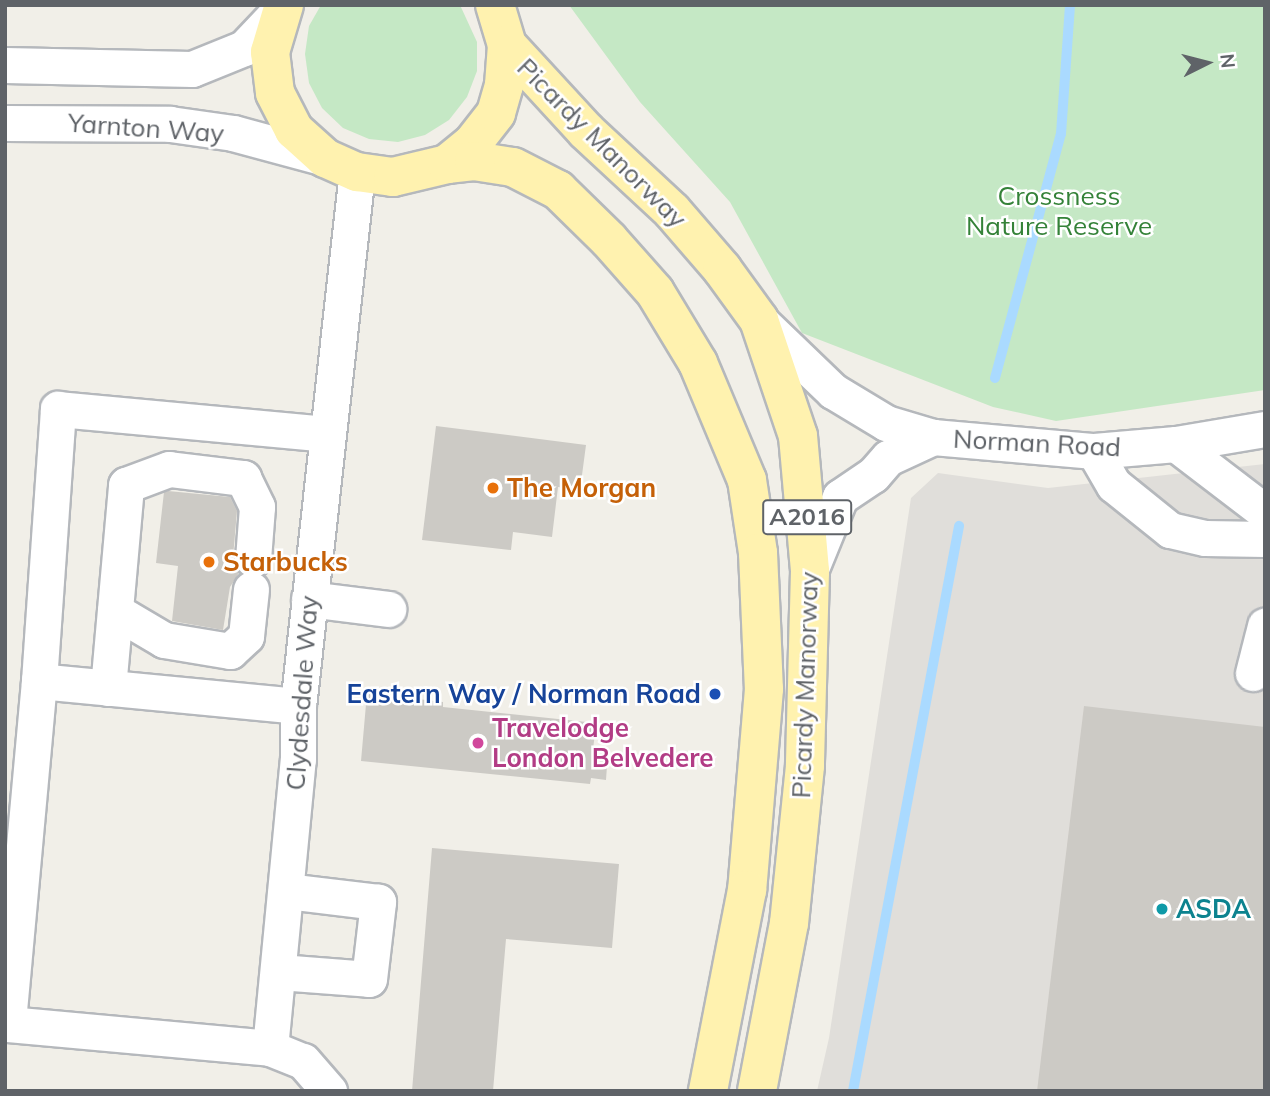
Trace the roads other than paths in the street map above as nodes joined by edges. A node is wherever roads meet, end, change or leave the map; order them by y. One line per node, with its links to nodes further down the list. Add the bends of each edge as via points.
1 (495, 5): 3 (main road)
2 (281, 8): 4 (street, via 244,48 192,69); 7 (main road, via 270,51 275,93 295,130)
3 (507, 45): 6 (main road, via 496,113 472,145); 8 (main road, Picardy Manorway / A2016, via 586,131 672,211)
4 (5, 65)
5 (5, 123): 7 (street, Yarnton Way, via 170,124 233,133)
6 (447, 164): 7 (main road, via 393,177); 29 (main road, Picardy Manorway / A2016, via 474,161 513,167 558,190 609,240 655,292 698,363 747,480 758,553 764,689 747,890)
7 (341, 165): 10 (street, Clydesdale Way)
8 (759, 320): 11 (street, Norman Road, via 842,397 886,423); 16 (main road, Picardy Manorway / A2016, via 798,436)
9 (1265, 429): 12 (street, Norman Road)
10 (325, 433): 17 (street, Clydesdale Way); 22 (street, via 58,409)
11 (957, 439): 13 (street, Norman Road); 16 (street, Norman Road, via 888,458 840,497)
12 (1176, 444): 13 (street, Norman Road); 14 (street)
13 (1094, 451): 15 (street, via 1114,485 1170,530 1205,538)
14 (1265, 512)
15 (1265, 539)
16 (810, 570): 30 (main road, Picardy Manorway / A2016, via 805,766 789,923)
17 (309, 599): 18 (street); 24 (street, Clydesdale Way)
18 (388, 609)
19 (115, 611): 19 (street, via 126,485 169,469 243,478 257,507 246,636 230,650 163,640); 23 (street)
20 (1265, 626): 21 (street)
21 (1253, 673)
22 (39, 681): 23 (street); 27 (street, via 8,1024)
23 (108, 688): 24 (street)
24 (298, 706): 25 (street, Clydesdale Way)
25 (286, 891): 26 (street, Clydesdale Way); 26 (street, via 378,902 369,979)
26 (279, 972): 27 (street, Clydesdale Way)
27 (270, 1048): 28 (street, via 303,1061)
28 (329, 1091)
29 (708, 1091)
30 (757, 1091)

